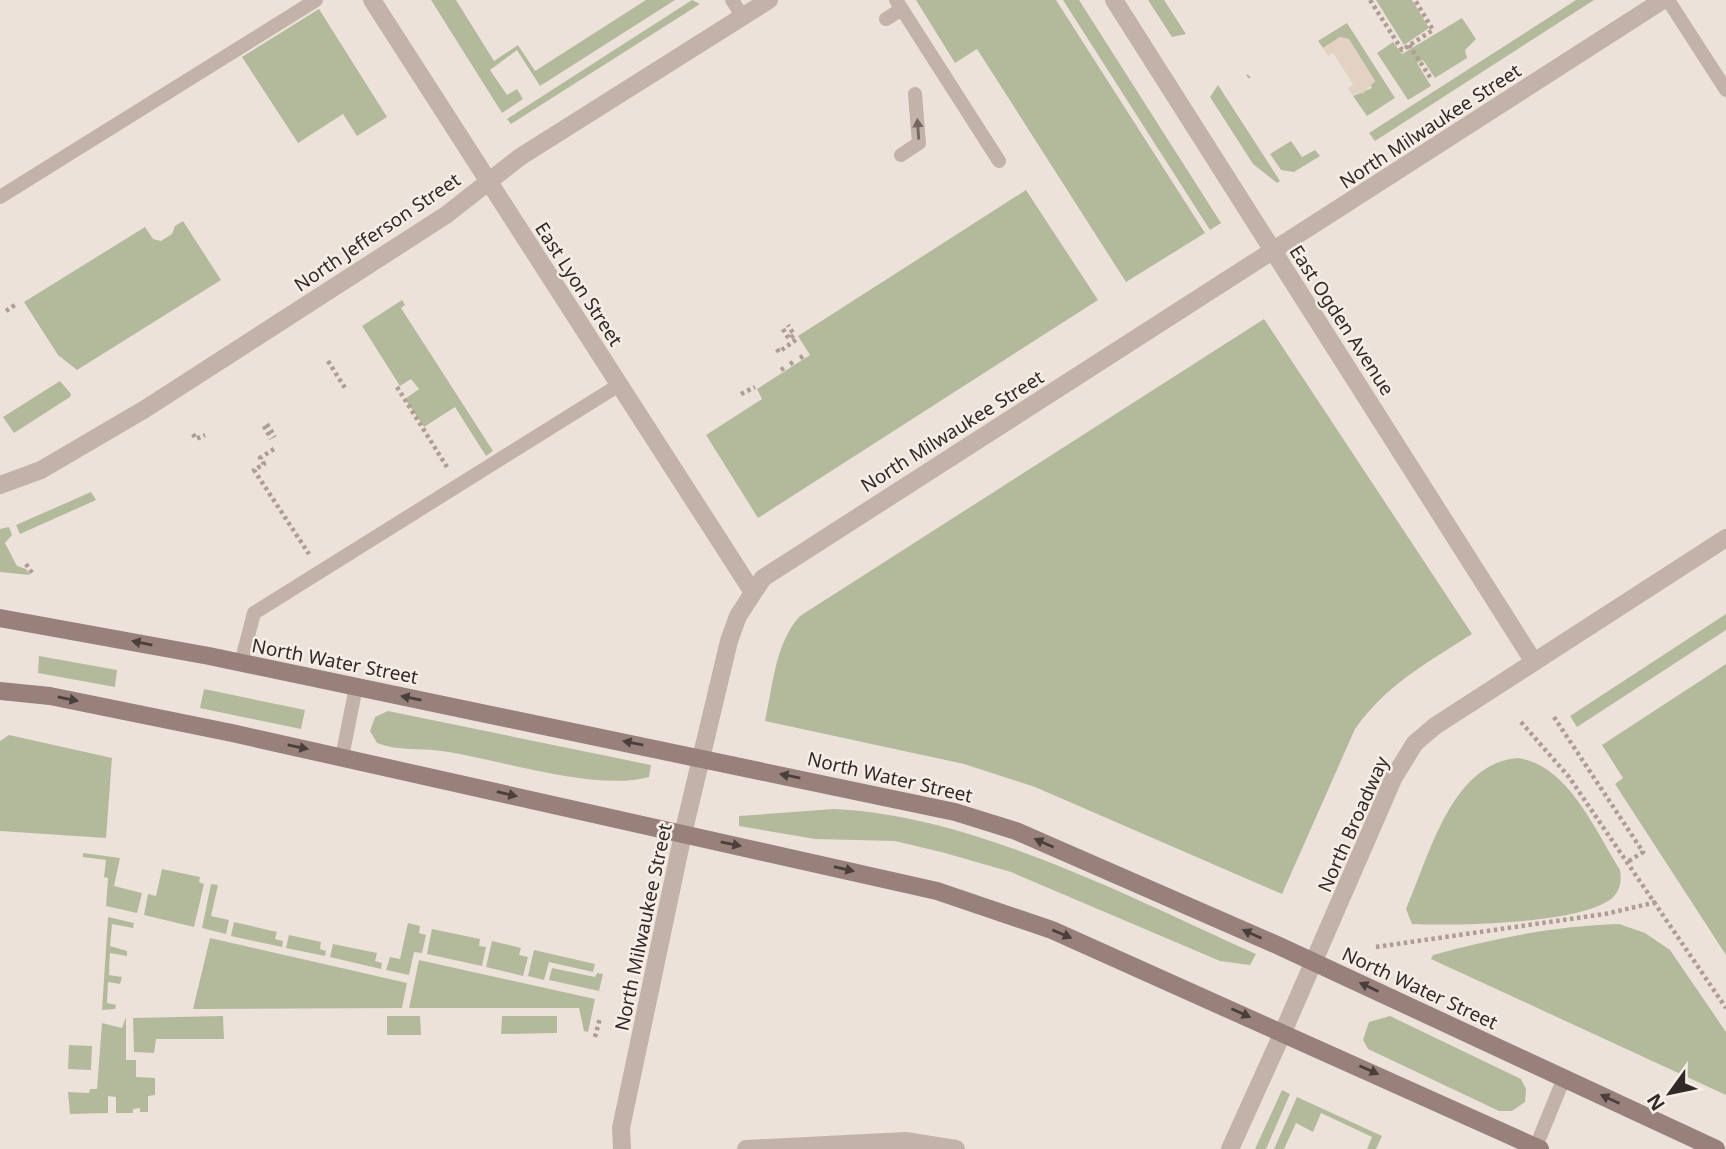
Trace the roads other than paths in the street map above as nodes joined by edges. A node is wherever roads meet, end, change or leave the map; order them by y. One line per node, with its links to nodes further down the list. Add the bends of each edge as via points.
1 (316, 0): 15 (lane)
2 (372, 0): 14 (street, East Lyon Street)
3 (732, 0): 8 (lane)
4 (769, 0): 8 (street, North Jefferson Street)
5 (1114, 0): 16 (street, East Ogden Avenue)
6 (1666, 0): 10 (lane); 16 (street, North Milwaukee Street)
7 (899, 4): 9 (lane); 13 (lane)
8 (743, 16): 14 (street, North Jefferson Street)
9 (886, 19)
10 (1726, 90)
11 (915, 94): 12 (lane, one-way to 11, via 919,143)
12 (901, 155)
13 (999, 161)
14 (488, 180): 17 (street, East Lyon Street); 18 (street, North Jefferson Street, via 446,215 145,409 41,470)
15 (0, 197)
16 (1274, 252): 20 (street, North Milwaukee Street, via 779,565); 22 (street, East Ogden Avenue)
17 (619, 385): 20 (street, East Lyon Street); 23 (lane, via 254,613)
18 (0, 485)
19 (1726, 538): 22 (street, North Broadway)
20 (752, 591): 27 (street, North Milwaukee Street, via 729,641)
21 (0, 618): 23 (main road, North Water Street, one-way to 21)
22 (1534, 662): 29 (street, North Broadway, via 1424,734 1404,758)
23 (241, 663): 24 (main road, North Water Street)
24 (356, 687): 26 (lane); 27 (main road, North Water Street, one-way to 24)
25 (0, 691): 26 (main road, one-way to 26, via 63,698)
26 (342, 757): 28 (main road, one-way to 28)
27 (700, 757): 28 (street, North Milwaukee Street); 29 (main road, North Water Street, one-way to 27, via 1016,831 918,803)
28 (684, 834): 30 (main road, one-way to 30, via 874,875 998,910); 33 (street, North Milwaukee Street, via 621,1128)
29 (1314, 962): 30 (street, North Broadway); 31 (main road, North Water Street, one-way to 29)
30 (1283, 1032): 32 (main road, one-way to 32); 36 (street, North Broadway)
31 (1564, 1078): 32 (lane); 37 (main road, North Water Street, one-way to 31)
32 (1537, 1148)
33 (622, 1149)
34 (746, 1149): 35 (street, via 912,1141)
35 (956, 1149)
36 (1230, 1149)
37 (1716, 1149)

